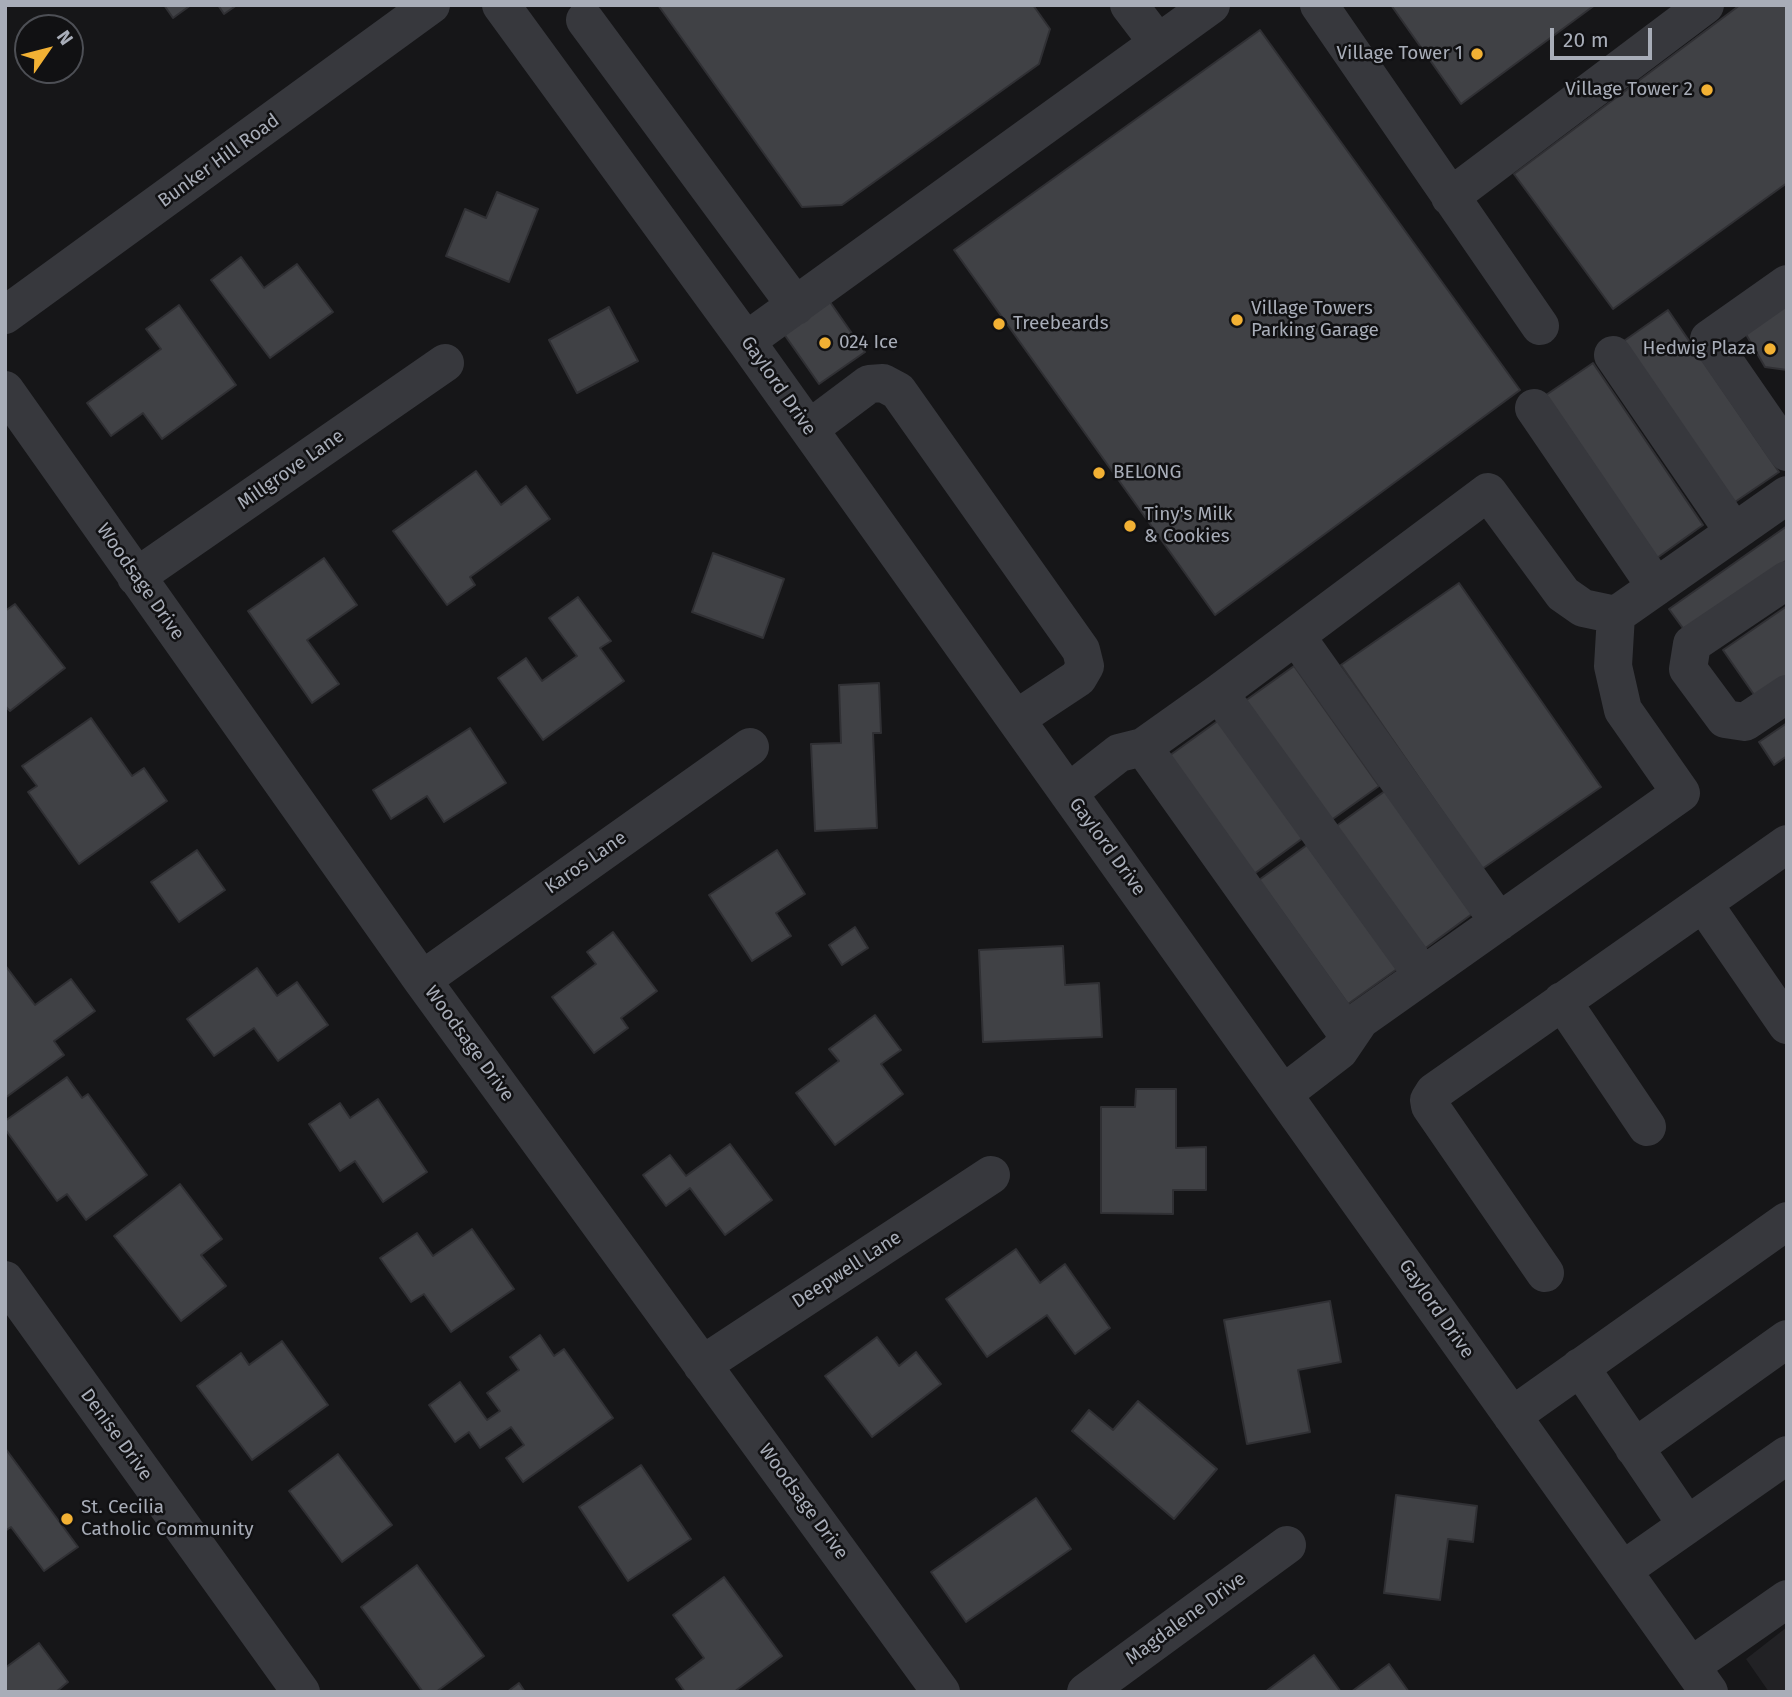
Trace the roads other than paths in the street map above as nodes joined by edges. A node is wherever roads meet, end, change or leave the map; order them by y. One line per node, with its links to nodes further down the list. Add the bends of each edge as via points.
1 (431, 5): 12 (street, Bunker Hill Road)
2 (501, 5): 14 (street, Gaylord Drive)
3 (1129, 5): 8 (street)
4 (1211, 5): 8 (street)
5 (1320, 5): 9 (street)
6 (1705, 5): 9 (street)
7 (585, 20): 11 (street)
8 (1158, 43): 11 (street)
9 (1450, 197): 13 (street)
10 (1787, 284): 20 (street, via 1709,339)
11 (796, 306): 14 (street)
12 (5, 315)
13 (1540, 326)
14 (746, 341): 19 (street, Gaylord Drive)
15 (1613, 355): 22 (street)
16 (445, 363): 23 (street, Millgrove Lane)
17 (5, 390): 23 (street, Woodsage Drive)
18 (1534, 408): 25 (street)
19 (809, 429): 30 (street, Gaylord Drive); 30 (street, via 869,384 883,383 898,391 1081,650 1086,666 1078,678)
20 (1787, 452)
21 (1787, 495): 22 (street)
22 (1734, 532): 25 (street)
23 (136, 577): 38 (street, Woodsage Drive)
24 (1787, 580): 29 (street, via 1692,644 1688,669 1725,719 1745,722)
25 (1656, 587): 26 (street)
26 (1616, 615): 27 (street, via 1583,608 1563,594 1488,492); 36 (street, via 1613,666 1623,710 1681,793)
27 (1296, 636): 28 (street); 36 (street)
28 (1219, 693): 32 (street); 37 (street)
29 (1787, 694)
30 (1016, 719): 33 (street, Gaylord Drive)
31 (750, 747): 38 (street, Karos Lane)
32 (1143, 747): 33 (street, via 1119,753); 41 (street)
33 (1068, 793): 42 (street, Gaylord Drive)
34 (1787, 844): 35 (street)
35 (1703, 903): 39 (street); 40 (street)
36 (1499, 922): 37 (street)
37 (1422, 974): 41 (street, via 1360,1020)
38 (422, 980): 49 (street, Woodsage Drive)
39 (1562, 1001): 43 (street); 46 (street, via 1429,1100)
40 (1787, 1025)
41 (1348, 1035): 42 (street, via 1339,1051)
42 (1283, 1094): 51 (street, Gaylord Drive)
43 (1647, 1126)
44 (991, 1175): 49 (street, Deepwell Lane)
45 (1787, 1222): 50 (street)
46 (1545, 1273)
47 (5, 1280): 59 (street, Denise Drive)
48 (1787, 1339): 52 (street)
49 (702, 1365): 60 (street, Woodsage Drive)
50 (1580, 1367): 51 (street); 52 (street)
51 (1512, 1416): 56 (street, Gaylord Drive)
52 (1634, 1448): 54 (street)
53 (1787, 1455): 54 (street)
54 (1687, 1525): 56 (street)
55 (1287, 1545): 61 (street, Magdalene Drive)
56 (1623, 1570): 58 (street, Gaylord Drive)
57 (1782, 1612): 58 (street)
58 (1700, 1679)
59 (301, 1692)
60 (941, 1692)
61 (1086, 1692)

